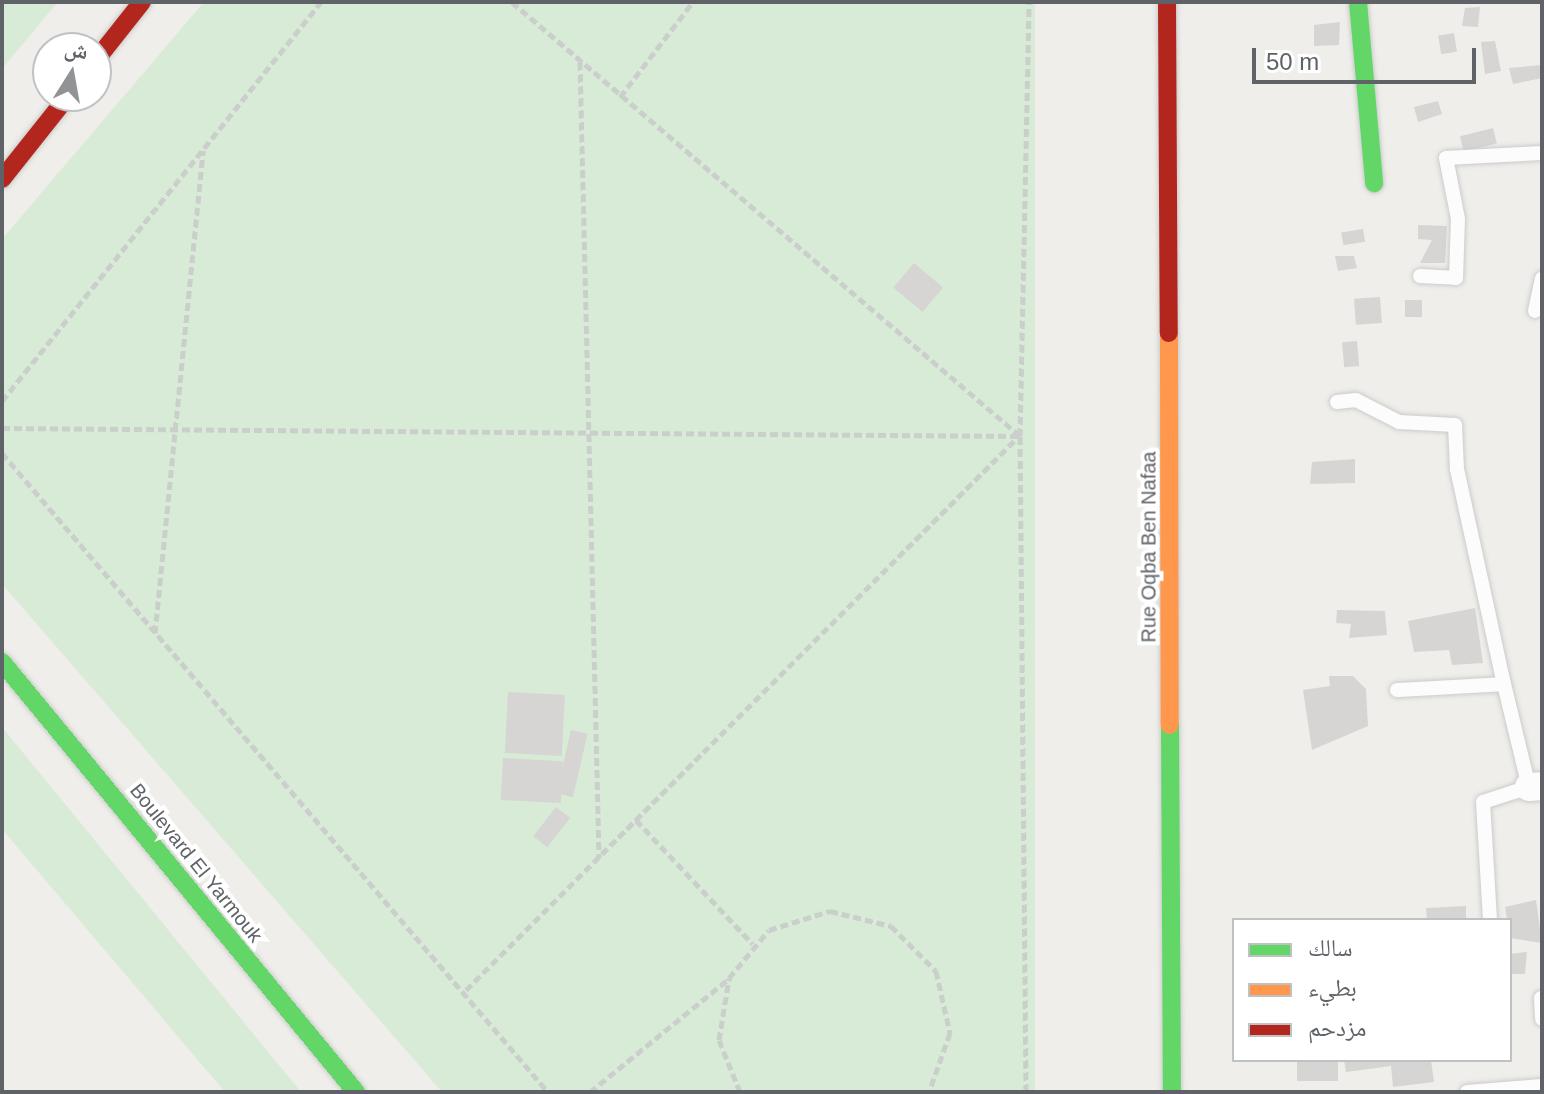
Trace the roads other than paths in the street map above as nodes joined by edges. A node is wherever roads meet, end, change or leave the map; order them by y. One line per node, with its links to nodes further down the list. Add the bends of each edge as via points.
1 (142, 2): 4 (street)
2 (1167, 2): 22 (street, Rue Oqba Ben Nafaa)
3 (1358, 2): 8 (street)
4 (112, 40)
5 (55, 112): 7 (street)
6 (1542, 153): 9 (lane, via 1446,158 1458,219 1456,278)
7 (2, 179)
8 (1374, 183)
9 (1420, 276)
10 (1542, 279): 11 (lane)
11 (1535, 311)
12 (1337, 402): 14 (lane, via 1356,400 1399,422 1455,425 1457,469)
13 (2, 662): 21 (street, Boulevard El Yarmouk)
14 (1504, 684): 15 (lane); 16 (lane)
15 (1397, 690)
16 (1536, 786): 17 (lane, via 1483,802)
17 (1490, 918)
18 (1541, 998): 19 (lane)
19 (1542, 1019)
20 (1542, 1086): 23 (lane)
21 (356, 1092)
22 (1172, 1092)
23 (1467, 1092)

